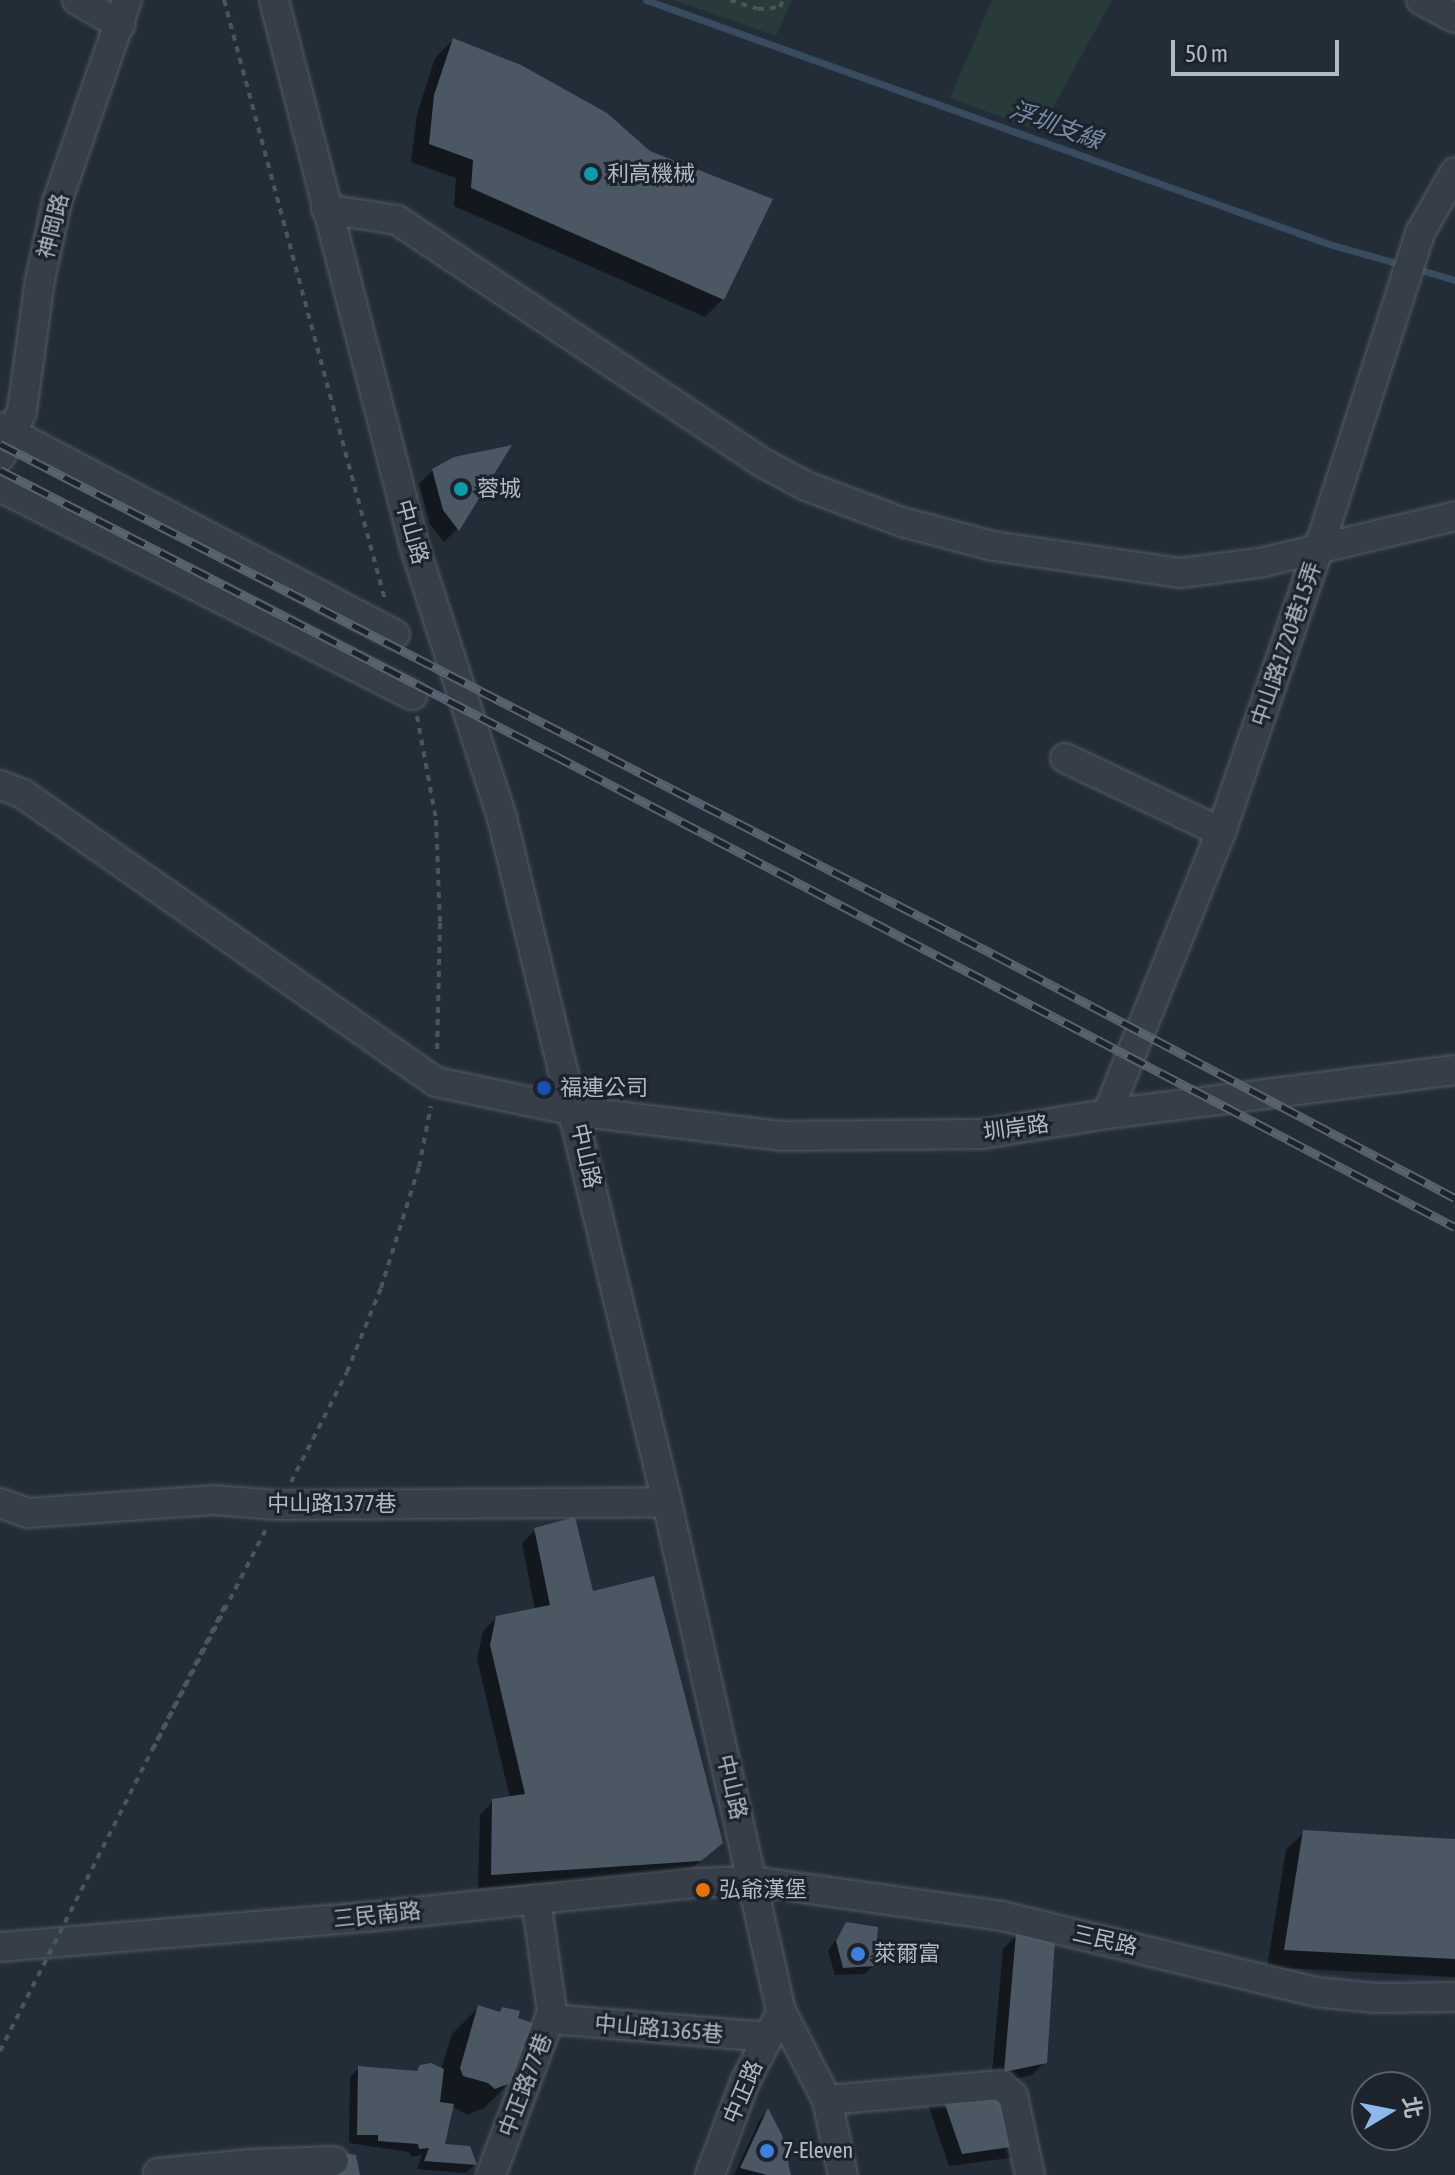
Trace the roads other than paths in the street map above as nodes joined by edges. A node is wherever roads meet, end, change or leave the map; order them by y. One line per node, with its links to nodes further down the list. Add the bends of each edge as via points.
1 (77, 0): 4 (street)
2 (274, 0): 7 (street, 中山路)
3 (1421, 0): 5 (street)
4 (123, 12): 8 (street, 神岡路, via 57,202 22,411)
5 (1455, 18)
6 (1455, 172): 11 (street, 中山路1720巷15弄, via 1420,233)
7 (326, 209): 11 (street, via 397,220 763,463 806,486 902,522 993,546 1181,573); 18 (street, 中山路, via 415,548 502,818)
8 (4, 439): 12 (street)
9 (0, 487): 13 (street)
10 (1455, 516): 11 (street)
11 (1318, 551): 16 (street, 中山路1720巷15弄)
12 (395, 634)
13 (412, 695)
14 (1065, 758): 16 (street)
15 (0, 785): 18 (street, 圳岸路, via 23,794 436,1082)
16 (1221, 832): 19 (street, 中山路1720巷15弄)
17 (1455, 1070): 19 (street, 圳岸路)
18 (575, 1111): 19 (street, 圳岸路, via 782,1136 983,1134); 20 (street, 中山路)
19 (1107, 1114)
20 (667, 1502): 21 (street, 中山路1377巷, via 279,1505 213,1500 28,1513); 22 (street, 中山路)
21 (0, 1503)
22 (753, 1881): 23 (street, 三民南路); 25 (street, 三民路, via 1002,1916 1316,1992); 26 (street, 中山路)
23 (536, 1899): 24 (street, 三民南路); 27 (street, 中正路77巷)
24 (0, 1947)
25 (1455, 1997)
26 (781, 2011): 28 (street, 中正路); 29 (street, 中山路)
27 (550, 2019): 28 (street, 中山路1365巷); 33 (street, 中正路77巷)
28 (768, 2037): 34 (street, 中正路)
29 (827, 2100): 35 (street, 中山路); 36 (street, via 1001,2085 1013,2096)
30 (334, 2161): 31 (street)
31 (262, 2169): 32 (street)
32 (158, 2173)
33 (491, 2175)
34 (710, 2175)
35 (843, 2175)
36 (1030, 2175)

